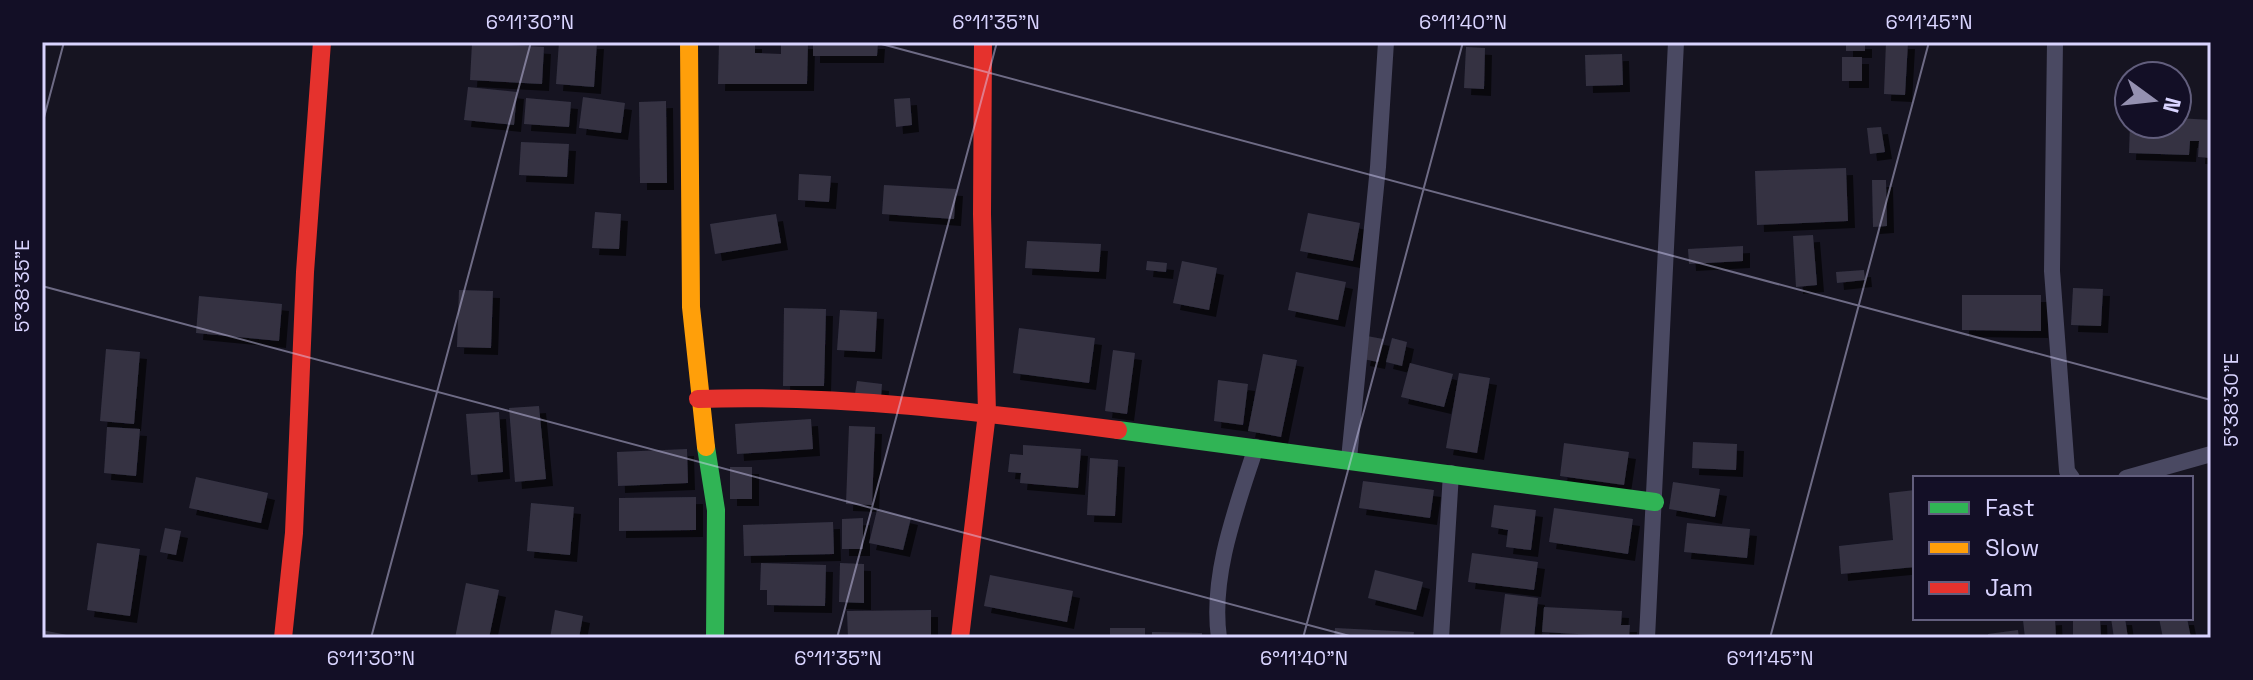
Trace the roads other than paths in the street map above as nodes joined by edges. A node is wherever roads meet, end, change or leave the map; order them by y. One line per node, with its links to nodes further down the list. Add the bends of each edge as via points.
1 (322, 42): 16 (street, via 294,533)
2 (689, 42): 7 (street, via 690,291)
3 (983, 42): 8 (street)
4 (1386, 42): 11 (street)
5 (1676, 42): 15 (street)
6 (2055, 42): 13 (street, via 2052,271)
7 (698, 399): 8 (street, via 778,396); 17 (street, via 716,510)
8 (987, 413): 9 (street); 18 (street)
9 (1256, 447): 11 (street); 19 (street, via 1227,545 1216,617)
10 (2211, 454): 14 (street)
11 (1349, 459): 12 (street)
12 (1451, 473): 15 (street); 20 (street)
13 (2071, 476)
14 (2133, 476)
15 (1655, 502): 21 (street)
16 (283, 638)
17 (715, 638)
18 (960, 638)
19 (1219, 638)
20 (1441, 638)
21 (1647, 638)

